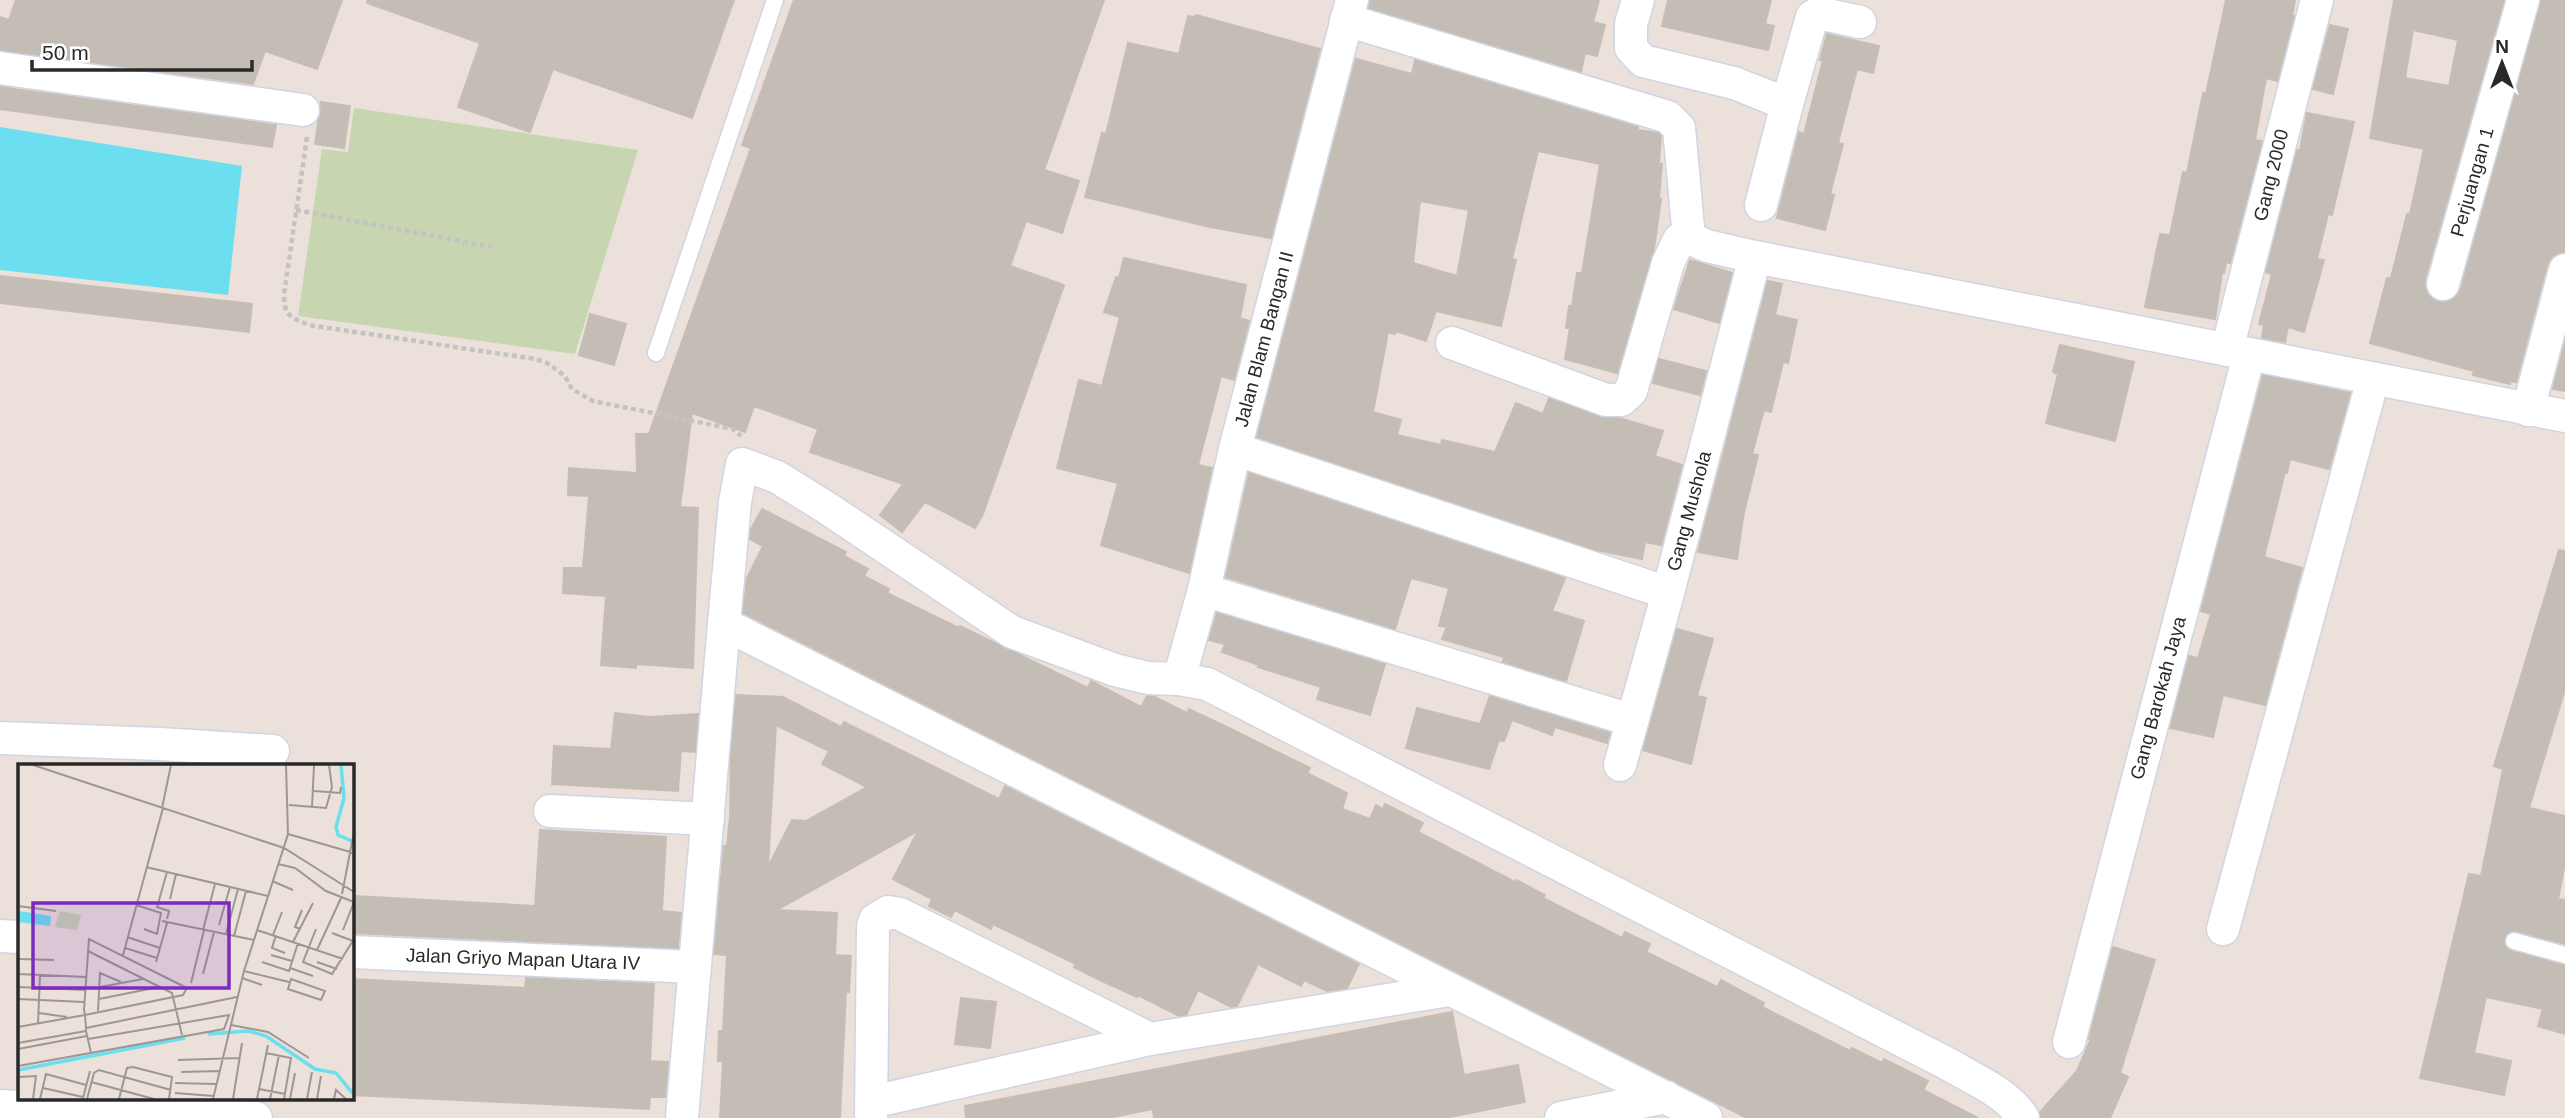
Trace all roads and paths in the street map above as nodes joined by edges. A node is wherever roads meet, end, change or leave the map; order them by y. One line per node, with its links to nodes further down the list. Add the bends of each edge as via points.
1 (775, 0): 19 (lane)
2 (1638, 0): 8 (street, via 1631,48 1643,61 1734,83)
3 (2317, 0): 18 (street, Gang 2000)
4 (2523, 0): 16 (street, Perjuangan 1)
5 (1349, 10): 12 (street, via 1668,117 1679,128); 23 (street, Jalan Blam Bangan II)
6 (1860, 22): 8 (street, via 1819,13 1812,17)
7 (0, 68): 9 (street)
8 (1787, 104): 10 (street)
9 (303, 110): 11 (path, via 308,117)
10 (1761, 205)
11 (296, 210): 13 (path); 24 (path, via 284,294 289,316 309,325 535,359 565,376 572,389 593,401 733,429 743,439)
12 (1689, 238): 14 (street); 17 (street, via 1679,240 1668,263 1631,391 1621,400 1606,400)
13 (492, 247)
14 (1755, 257): 18 (street); 26 (street, Gang Mushola)
15 (2565, 270): 21 (street)
16 (2444, 284)
17 (1452, 343)
18 (2238, 352): 20 (street); 44 (street, Gang Barokah Jaya)
19 (656, 353)
20 (2372, 379): 21 (street); 35 (street)
21 (2528, 410): 22 (street)
22 (2565, 416)
23 (1235, 449): 25 (street, Jalan Blam Bangan II); 26 (street)
24 (742, 464): 27 (street); 28 (street, via 777,477 827,508 1012,632 1148,678)
25 (1204, 590): 28 (street, Jalan Blam Bangan II); 29 (street)
26 (1668, 593): 29 (street, Gang Mushola)
27 (724, 624): 34 (street); 42 (street)
28 (1183, 667): 53 (street, via 1207,684 1948,1064 2001,1096)
29 (1631, 720): 32 (street, Gang Mushola)
30 (0, 738): 31 (street)
31 (273, 751)
32 (1619, 765)
33 (550, 811): 34 (street)
34 (708, 819): 41 (street)
35 (2223, 929)
36 (0, 936): 37 (street)
37 (18, 937)
38 (2514, 941): 40 (lane)
39 (354, 952): 41 (street, Jalan Griyo Mapan Utara IV)
40 (2565, 955)
41 (695, 967): 50 (street)
42 (1449, 990): 43 (street); 45 (street)
43 (1150, 1039): 48 (street); 48 (street, via 901,914 888,912 873,926)
44 (2069, 1042)
45 (1666, 1097): 51 (street); 52 (street)
46 (0, 1107): 47 (street)
47 (91, 1109): 49 (street)
48 (872, 1110)
49 (256, 1118)
50 (682, 1118)
51 (1561, 1118)
52 (1706, 1118)
53 (2023, 1118)

